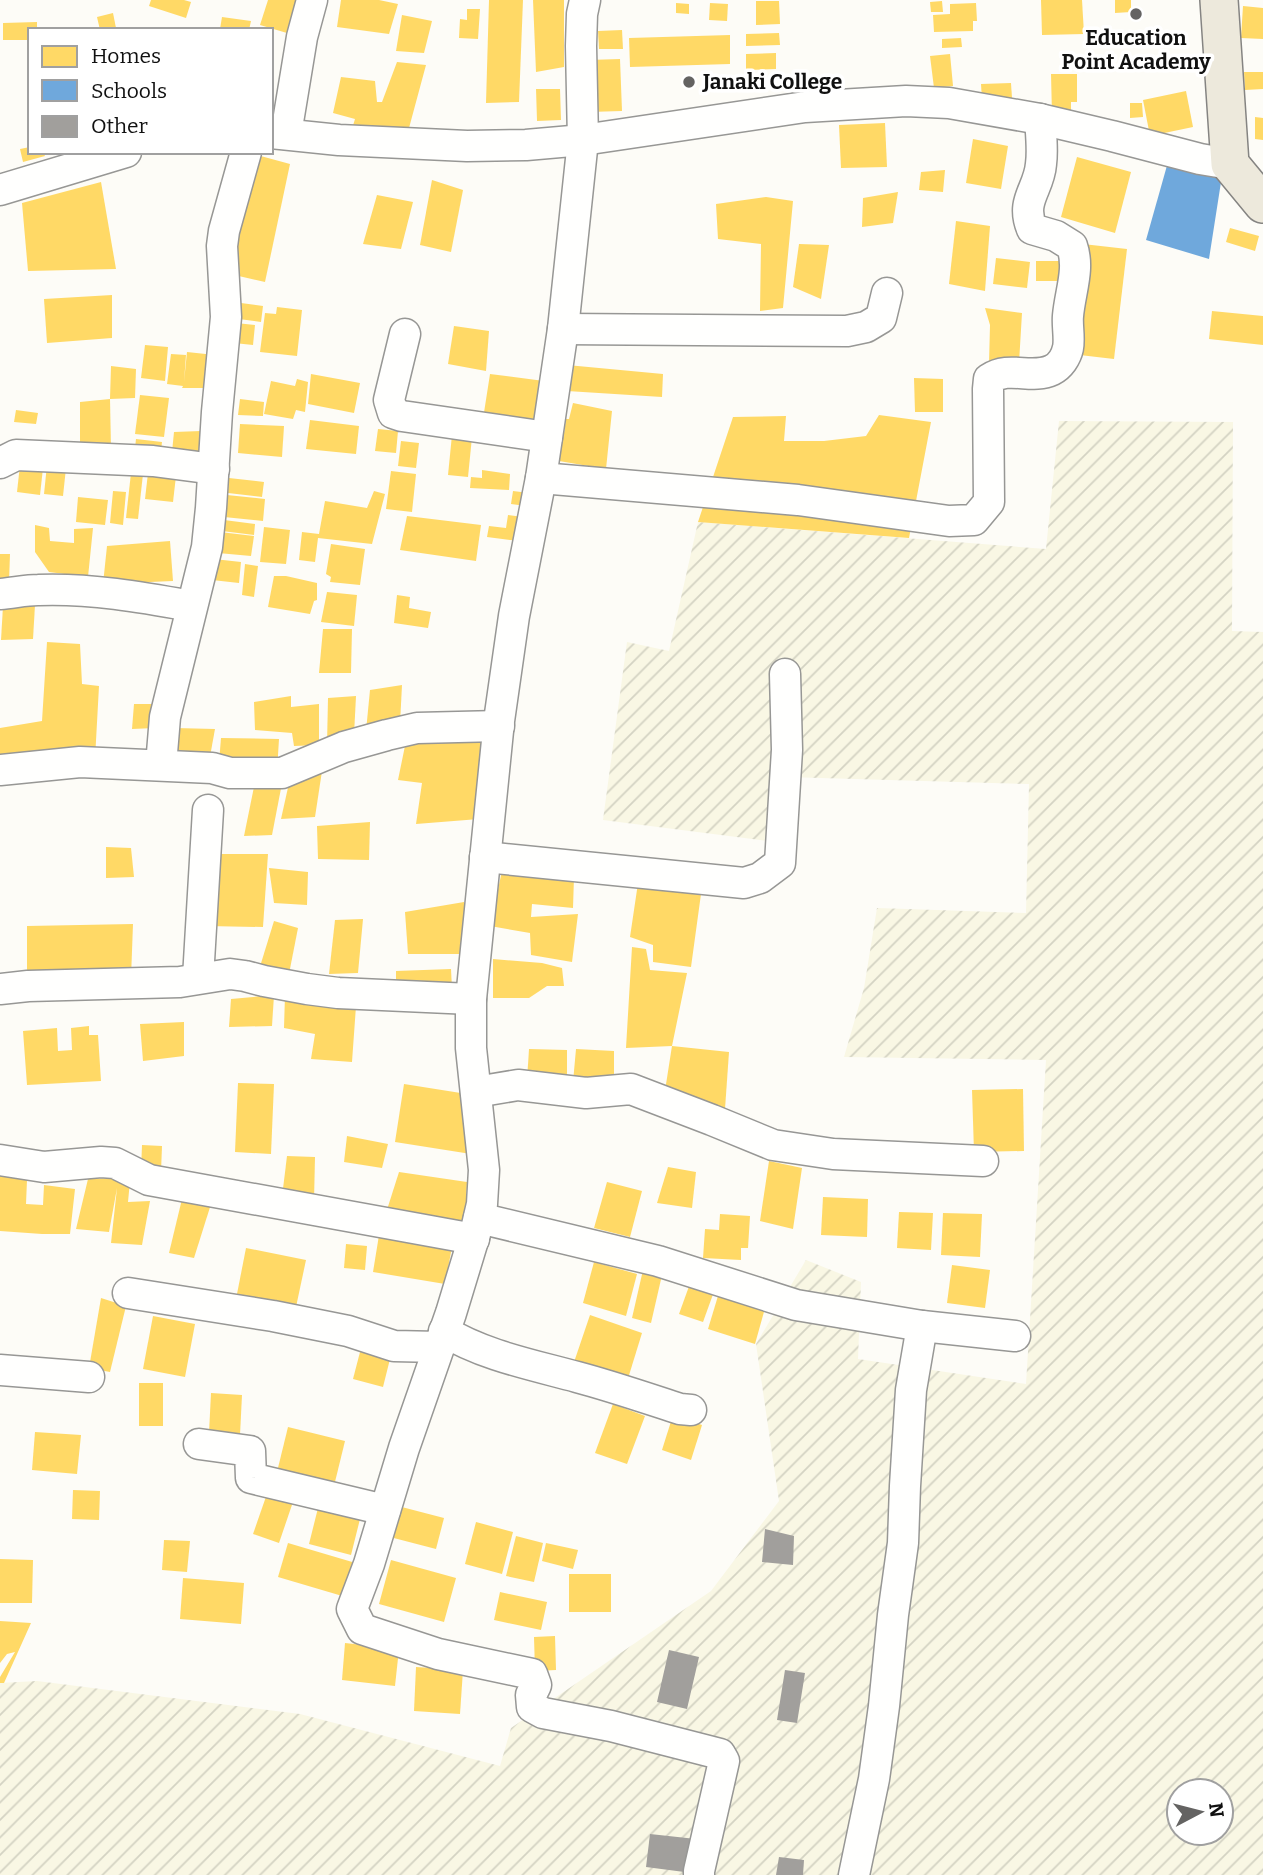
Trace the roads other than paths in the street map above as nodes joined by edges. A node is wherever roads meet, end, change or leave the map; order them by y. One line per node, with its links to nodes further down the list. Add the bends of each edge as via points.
1 (312, 0): 5 (street)
2 (585, 0): 6 (street)
3 (1219, 0): 9 (main road)
4 (1040, 119): 6 (street, via 949,103 906,101 805,107); 9 (street); 18 (street, via 1041,166 1027,217 1032,229 1072,246 1076,259 1068,347 1056,368 1042,374 998,374 989,379 989,502 974,520)
5 (279, 134): 6 (street, via 467,146)
6 (583, 140): 13 (street)
7 (119, 154): 10 (street)
8 (245, 154): 17 (street, via 222,246 226,317)
9 (1230, 164): 11 (main road)
10 (0, 190)
11 (1263, 204)
12 (887, 293): 13 (street, via 881,317 866,327 847,331)
13 (563, 329): 15 (street)
14 (405, 334): 15 (street, via 389,400 393,413)
15 (547, 437): 18 (street)
16 (0, 463): 17 (street, via 16,455 153,461)
17 (214, 469): 20 (street, via 207,547)
18 (541, 478): 22 (street, via 514,616)
19 (0, 594): 20 (street, via 84,591)
20 (191, 606): 23 (street, via 165,717)
21 (785, 674): 26 (street, via 787,750 780,863 760,878 744,883)
22 (499, 726): 23 (street, via 407,730 344,747 282,774); 26 (street)
23 (161, 765): 24 (street, via 80,762)
24 (0, 770)
25 (208, 810): 27 (street)
26 (485, 857): 29 (street)
27 (198, 978): 28 (street); 29 (street, via 230,974 338,993)
28 (0, 989)
29 (471, 999): 30 (street)
30 (476, 1092): 32 (street, via 518,1085 586,1093 631,1089 773,1145 833,1154); 33 (street, via 484,1170)
31 (0, 1160): 33 (street, via 44,1167 114,1163 149,1180)
32 (983, 1161)
33 (476, 1228): 35 (street, via 658,1261 796,1305); 37 (street)
34 (128, 1293): 37 (street, via 273,1316 394,1346)
35 (922, 1325): 36 (street); 44 (street, via 911,1390 903,1543 884,1706)
36 (1015, 1336)
37 (442, 1339): 40 (street); 42 (street)
38 (0, 1370): 39 (street)
39 (89, 1377)
40 (691, 1410)
41 (199, 1444): 42 (street, via 250,1451 251,1478)
42 (385, 1510): 43 (street, via 352,1609 362,1629 438,1654 532,1674 536,1685 532,1707 543,1713 720,1754 724,1761)
43 (699, 1875)
44 (854, 1875)

